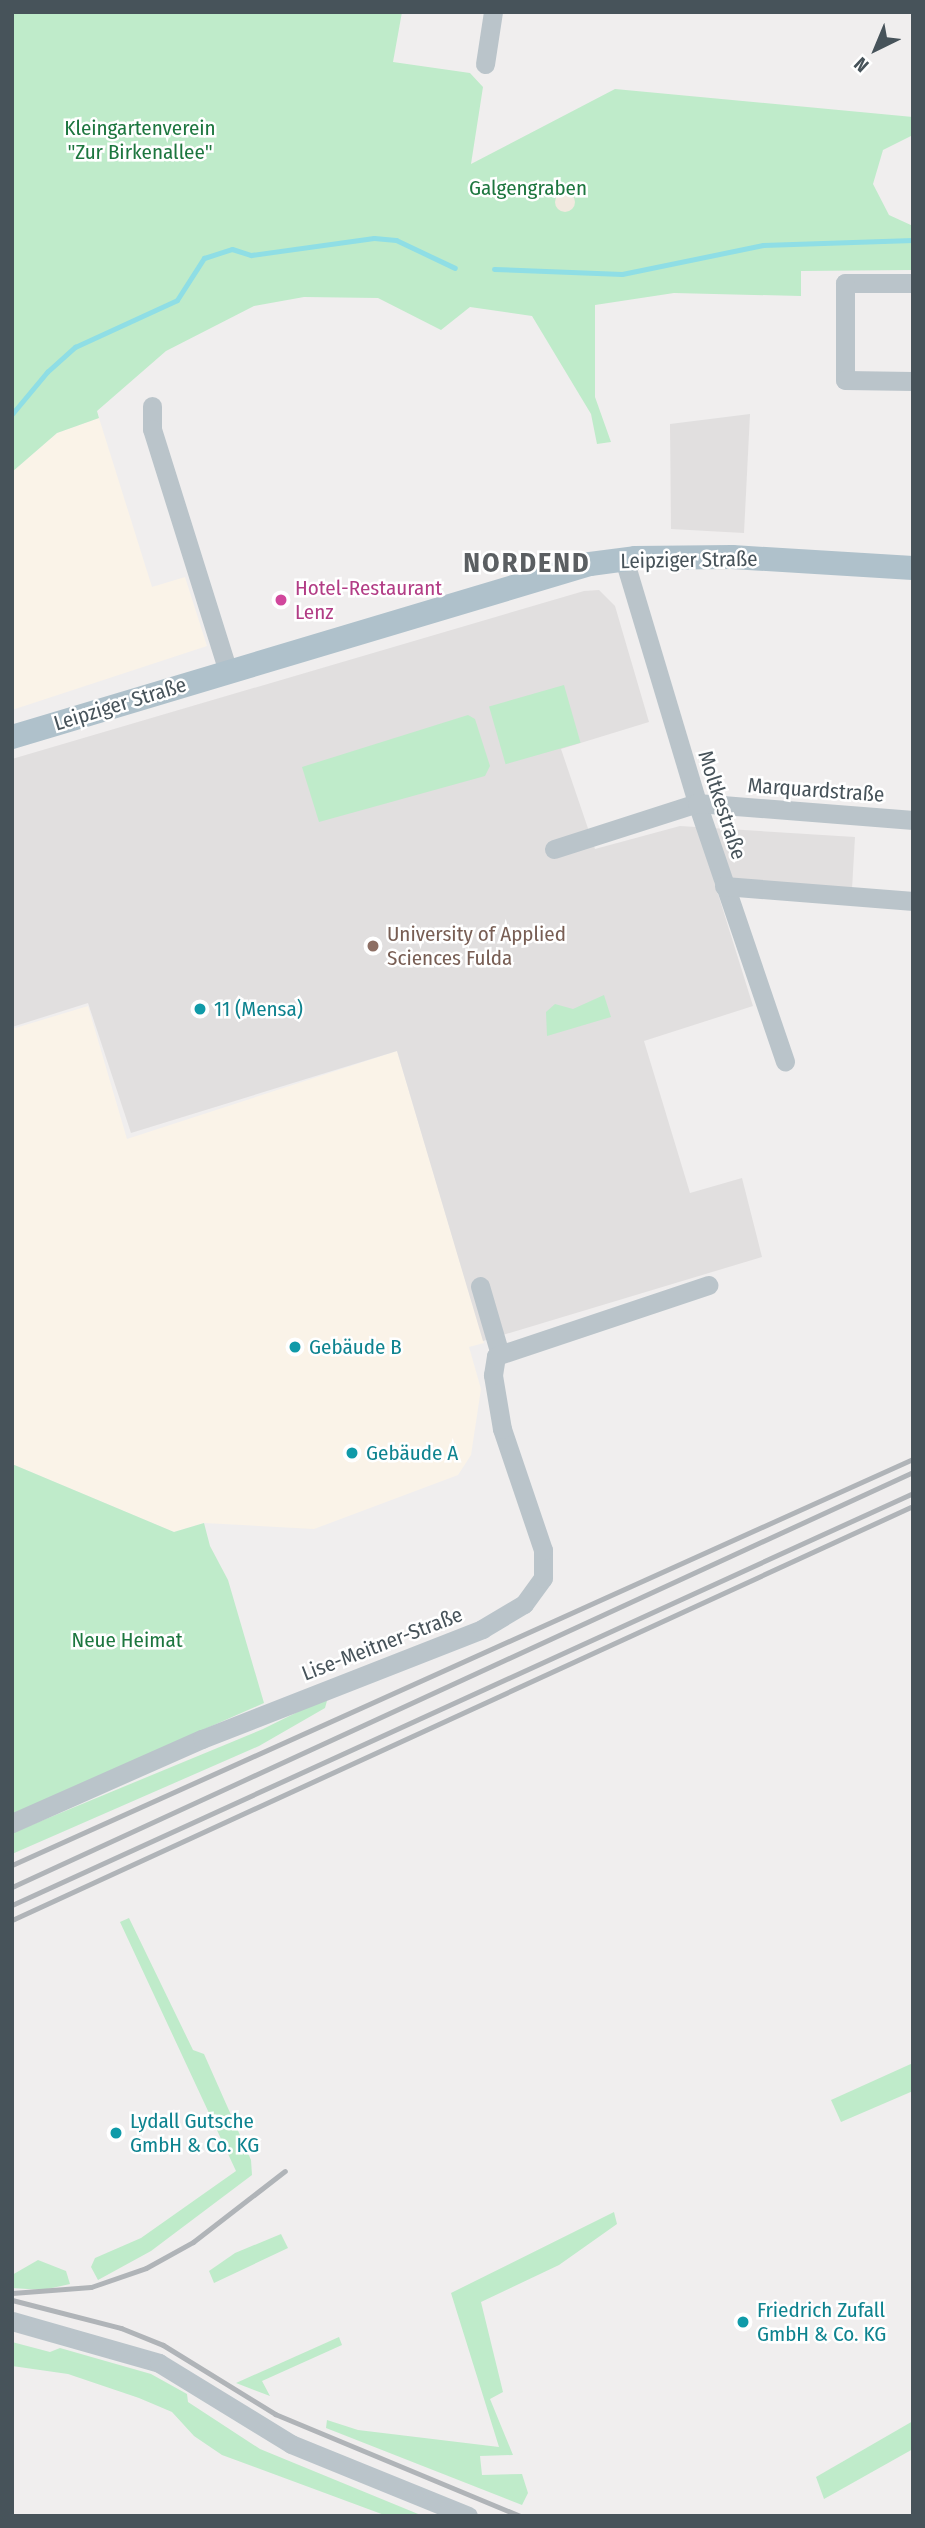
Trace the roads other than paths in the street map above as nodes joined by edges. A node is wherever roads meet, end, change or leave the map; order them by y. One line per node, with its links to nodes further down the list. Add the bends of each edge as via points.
1 (493, 12): 2 (street)
2 (485, 64)
3 (913, 283): 4 (street, via 845,283 845,380)
4 (913, 381)
5 (152, 406): 8 (street, via 152,429)
6 (624, 559): 7 (main road, Leipziger Straße, via 733,557); 8 (main road, Leipziger Straße, via 505,586); 10 (street, Moltkestraße)
7 (913, 568)
8 (228, 671): 9 (main road, Leipziger Straße)
9 (12, 737)
10 (697, 803): 11 (street, Marquardstraße); 12 (street, Marquardstraße); 13 (street, Moltkestraße)
11 (913, 820)
12 (554, 849)
13 (724, 886): 14 (street); 15 (street, Moltkestraße)
14 (913, 901)
15 (785, 1061)
16 (708, 1285): 18 (street)
17 (480, 1286): 18 (street, Lise-Meitner-Straße)
18 (497, 1353): 19 (street, Lise-Meitner-Straße, via 493,1375 502,1429 542,1550 543,1578 524,1604 482,1629 202,1739)
19 (12, 1823)
20 (12, 2321): 21 (street, via 159,2363 291,2444)
21 (468, 2516)

